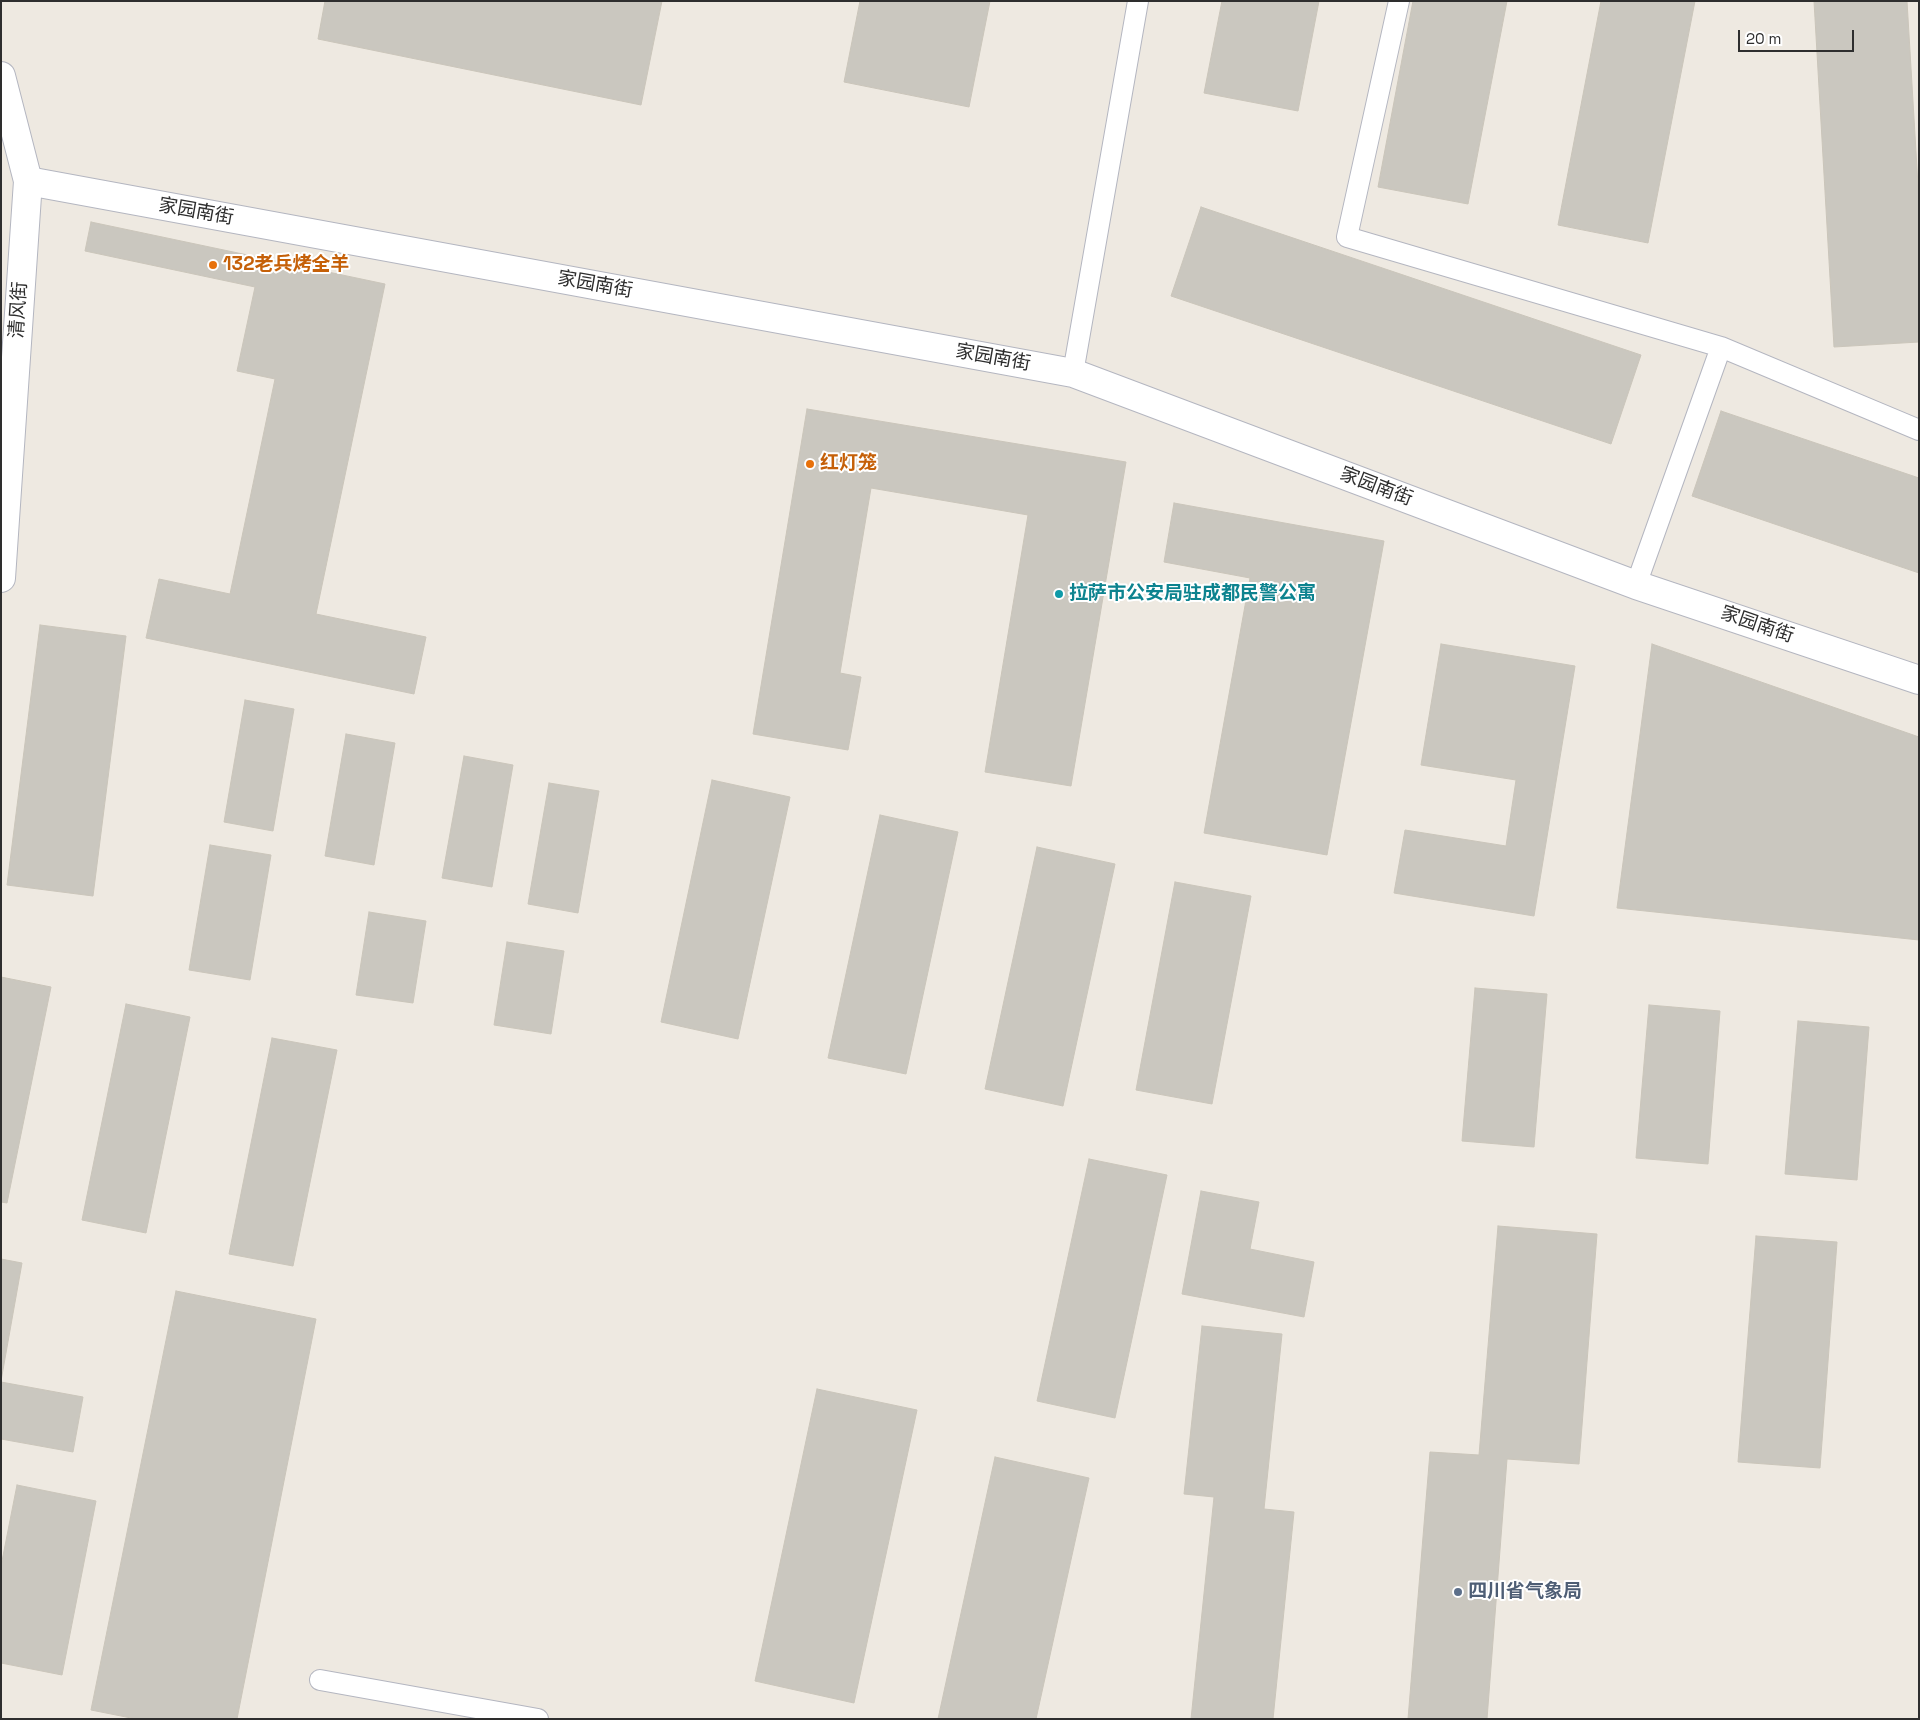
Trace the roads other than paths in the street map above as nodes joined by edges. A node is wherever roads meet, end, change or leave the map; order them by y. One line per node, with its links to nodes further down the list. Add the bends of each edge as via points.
1 (1138, 1): 6 (lane)
2 (1400, 1): 5 (lane, via 1347,236)
3 (1, 76): 4 (street, 清风街)
4 (28, 181): 6 (street, 家园南街); 8 (street, 清风街)
5 (1721, 347): 7 (lane); 9 (lane)
6 (1073, 373): 9 (street, 家园南街)
7 (1919, 430)
8 (1, 578)
9 (1636, 585): 10 (street, 家园南街)
10 (1919, 680)
11 (320, 1680): 12 (lane)
12 (538, 1719)

